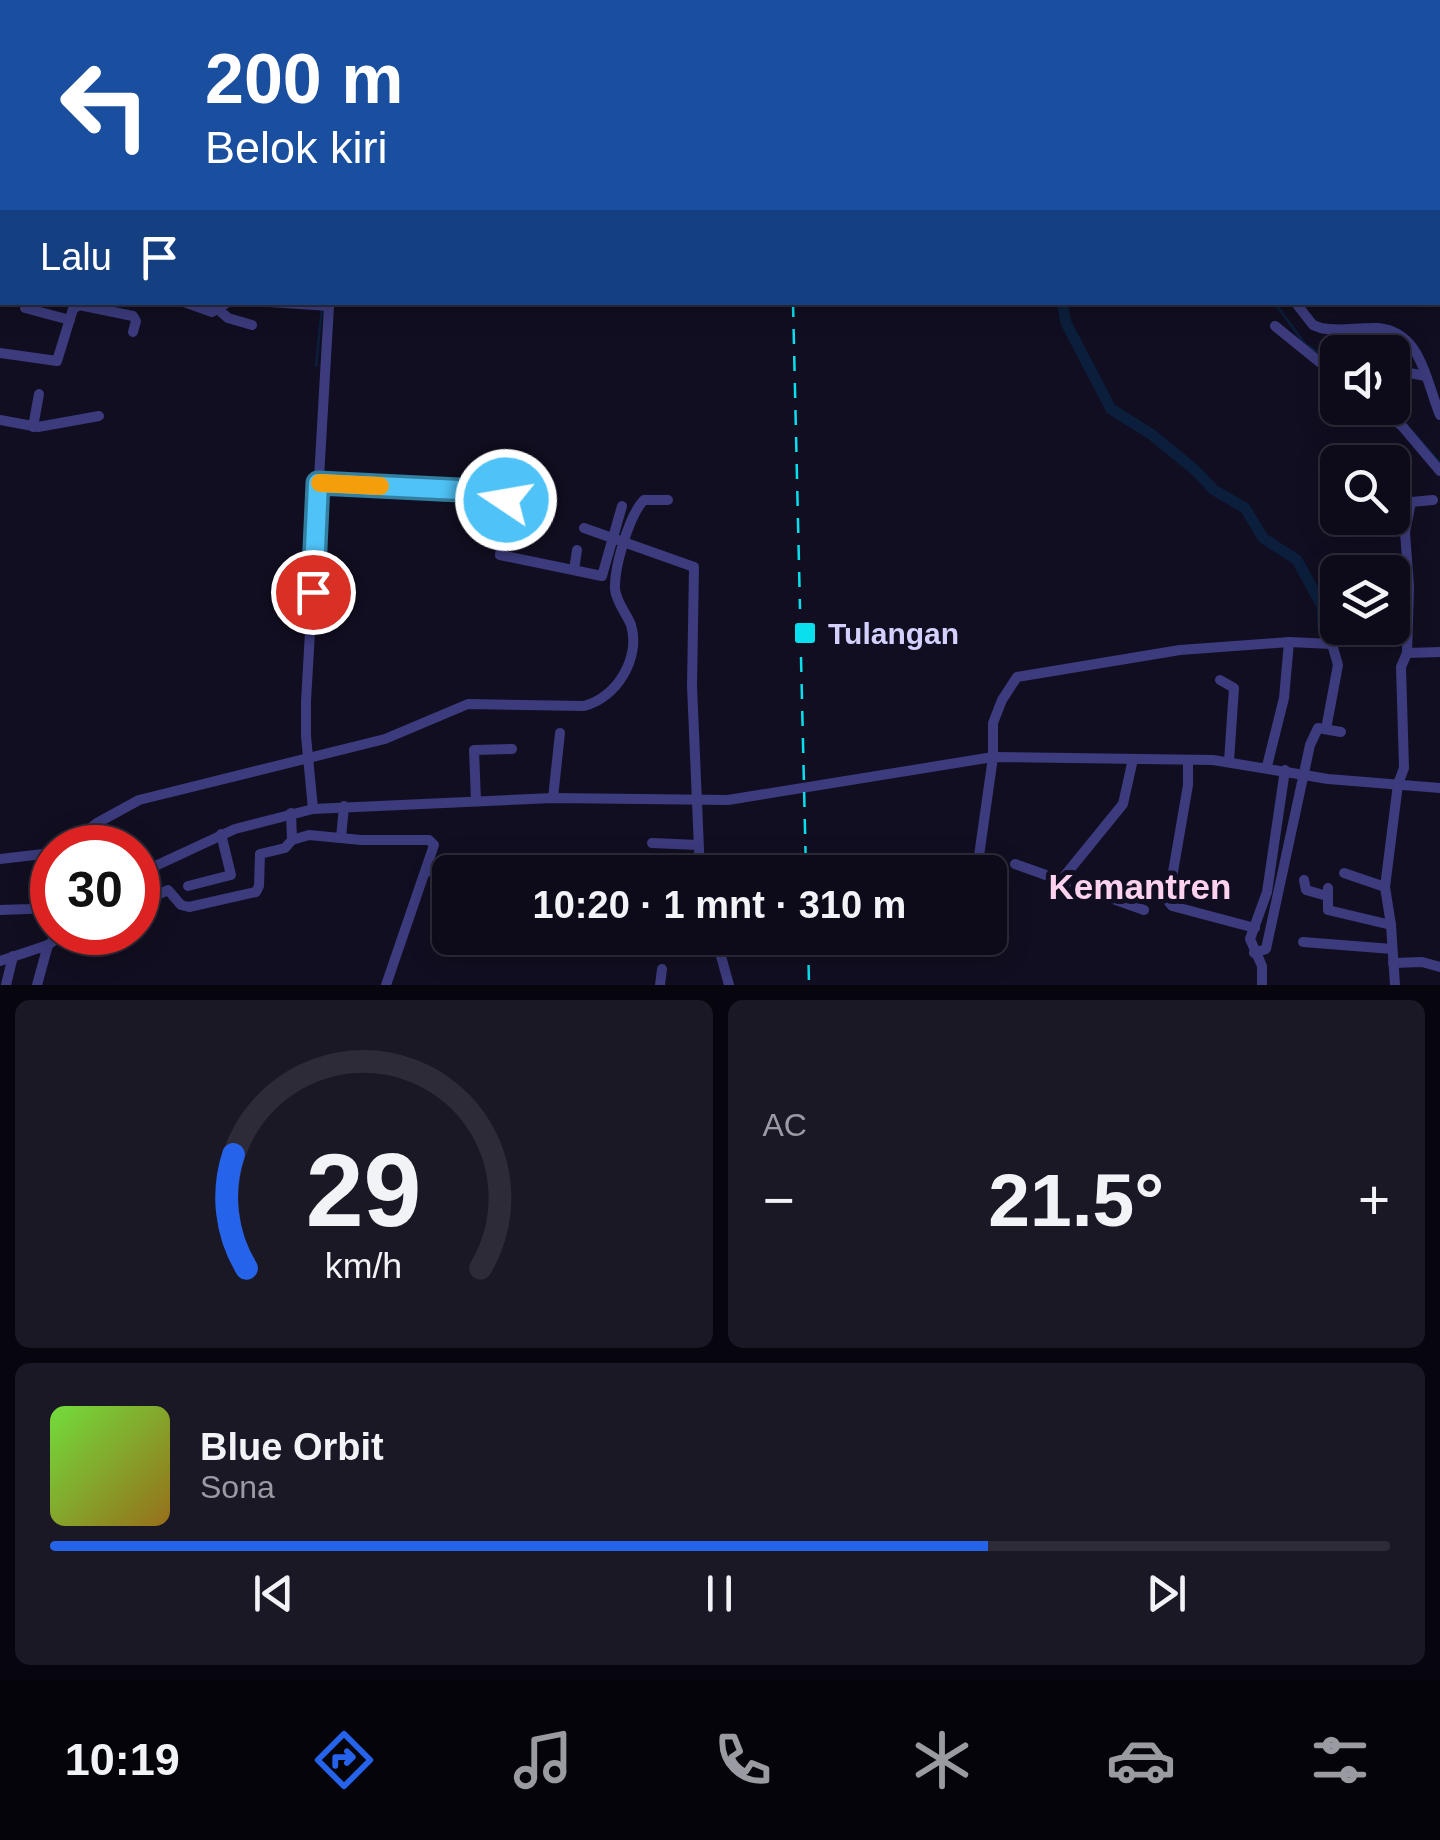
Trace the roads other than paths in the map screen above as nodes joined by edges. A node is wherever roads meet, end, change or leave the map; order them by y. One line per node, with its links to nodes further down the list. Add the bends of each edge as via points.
1 (85, 305): 8 (street, via 74,308)
2 (93, 305): 11 (street, via 132,316)
3 (192, 305): 6 (street, via 212,312)
4 (326, 305): 23 (street)
5 (1298, 305): 15 (street, via 1321,328 1401,335)
6 (224, 306): 9 (street, via 228,318)
7 (25, 308): 8 (street)
8 (70, 320): 12 (street, via 56,361)
9 (252, 325)
10 (1274, 326): 13 (street)
11 (133, 332)
12 (0, 352)
13 (1320, 363)
14 (1410, 373): 15 (street)
15 (1426, 376): 17 (street)
16 (39, 394): 21 (street)
17 (1440, 415)
18 (99, 416): 21 (street)
19 (0, 420): 21 (street)
20 (1401, 425): 22 (street)
21 (33, 427)
22 (1440, 471)
23 (318, 483): 30 (street, via 500,492 506,500 500,555); 41 (street)
24 (668, 500): 28 (street, via 644,500)
25 (1433, 500): 35 (street, via 1411,502 1406,528)
26 (622, 506): 28 (street)
27 (584, 528): 28 (street)
28 (619, 539): 30 (street, via 604,575); 41 (street, via 616,590 632,629 632,652 624,674 597,702 468,704 400,733); 51 (street, via 694,566)
29 (577, 550): 30 (street)
30 (574, 570)
31 (1289, 642): 32 (street); 42 (street, via 1180,650 1017,677 993,723); 46 (street)
32 (1320, 643)
33 (1332, 645): 37 (street, via 1337,662)
34 (1440, 652): 35 (street)
35 (1407, 653): 48 (street, via 1401,667 1405,748)
36 (1220, 680): 45 (street, via 1234,688)
37 (1326, 729): 38 (street); 47 (street, via 1316,731)
38 (1340, 732)
39 (560, 734): 50 (street)
40 (512, 749): 52 (street, via 474,744)
41 (308, 754): 54 (street); 56 (street, via 139,800)
42 (993, 757): 43 (street); 51 (street); 64 (street)
43 (1132, 758): 44 (street); 72 (street, via 1123,804)
44 (1188, 760): 45 (street); 82 (street, via 1168,902)
45 (1229, 761): 46 (street)
46 (1267, 766): 47 (street)
47 (1293, 772): 48 (street); 57 (street); 57 (street)
48 (1398, 784): 49 (street); 75 (street)
49 (1440, 788)
50 (553, 798): 51 (street); 52 (street)
51 (695, 800): 62 (street)
52 (476, 801): 53 (street)
53 (344, 806): 54 (street); 59 (street)
54 (313, 809): 55 (street)
55 (291, 812): 58 (street); 60 (street)
56 (95, 825)
57 (1284, 829): 80 (street)
58 (221, 834): 67 (street); 74 (street, via 232,875)
59 (341, 838): 60 (street); 69 (street, via 432,841)
60 (292, 840): 76 (street, via 259,855 254,892 189,907 168,890)
61 (652, 843): 62 (street)
62 (698, 844): 63 (street)
63 (699, 855)
64 (979, 855)
65 (30, 856): 66 (street)
66 (0, 859)
67 (160, 863)
68 (1015, 864): 72 (street)
69 (426, 871): 70 (street); 96 (street)
70 (432, 872)
71 (1344, 874): 75 (street)
72 (1062, 880): 79 (street)
73 (1304, 880): 81 (street, via 1306,890 1328,892 1328,910)
74 (188, 886)
75 (1384, 887): 81 (street)
76 (160, 894)
77 (0, 910): 78 (street)
78 (30, 910)
79 (1144, 910)
80 (1266, 918): 82 (street); 86 (street)
81 (1391, 925): 84 (street)
82 (1254, 928): 86 (street, via 1250,943)
83 (1303, 942): 84 (street)
84 (1392, 949): 91 (street)
85 (30, 951): 89 (street)
86 (1258, 952): 99 (street)
87 (46, 955): 95 (street)
88 (721, 955): 98 (street)
89 (14, 956): 90 (street); 94 (street)
90 (0, 961)
91 (1393, 963): 92 (street); 100 (street)
92 (1440, 967)
93 (662, 970): 97 (street)
94 (6, 985)
95 (38, 985)
96 (386, 985)
97 (660, 985)
98 (729, 985)
99 (1262, 985)
100 (1395, 985)

